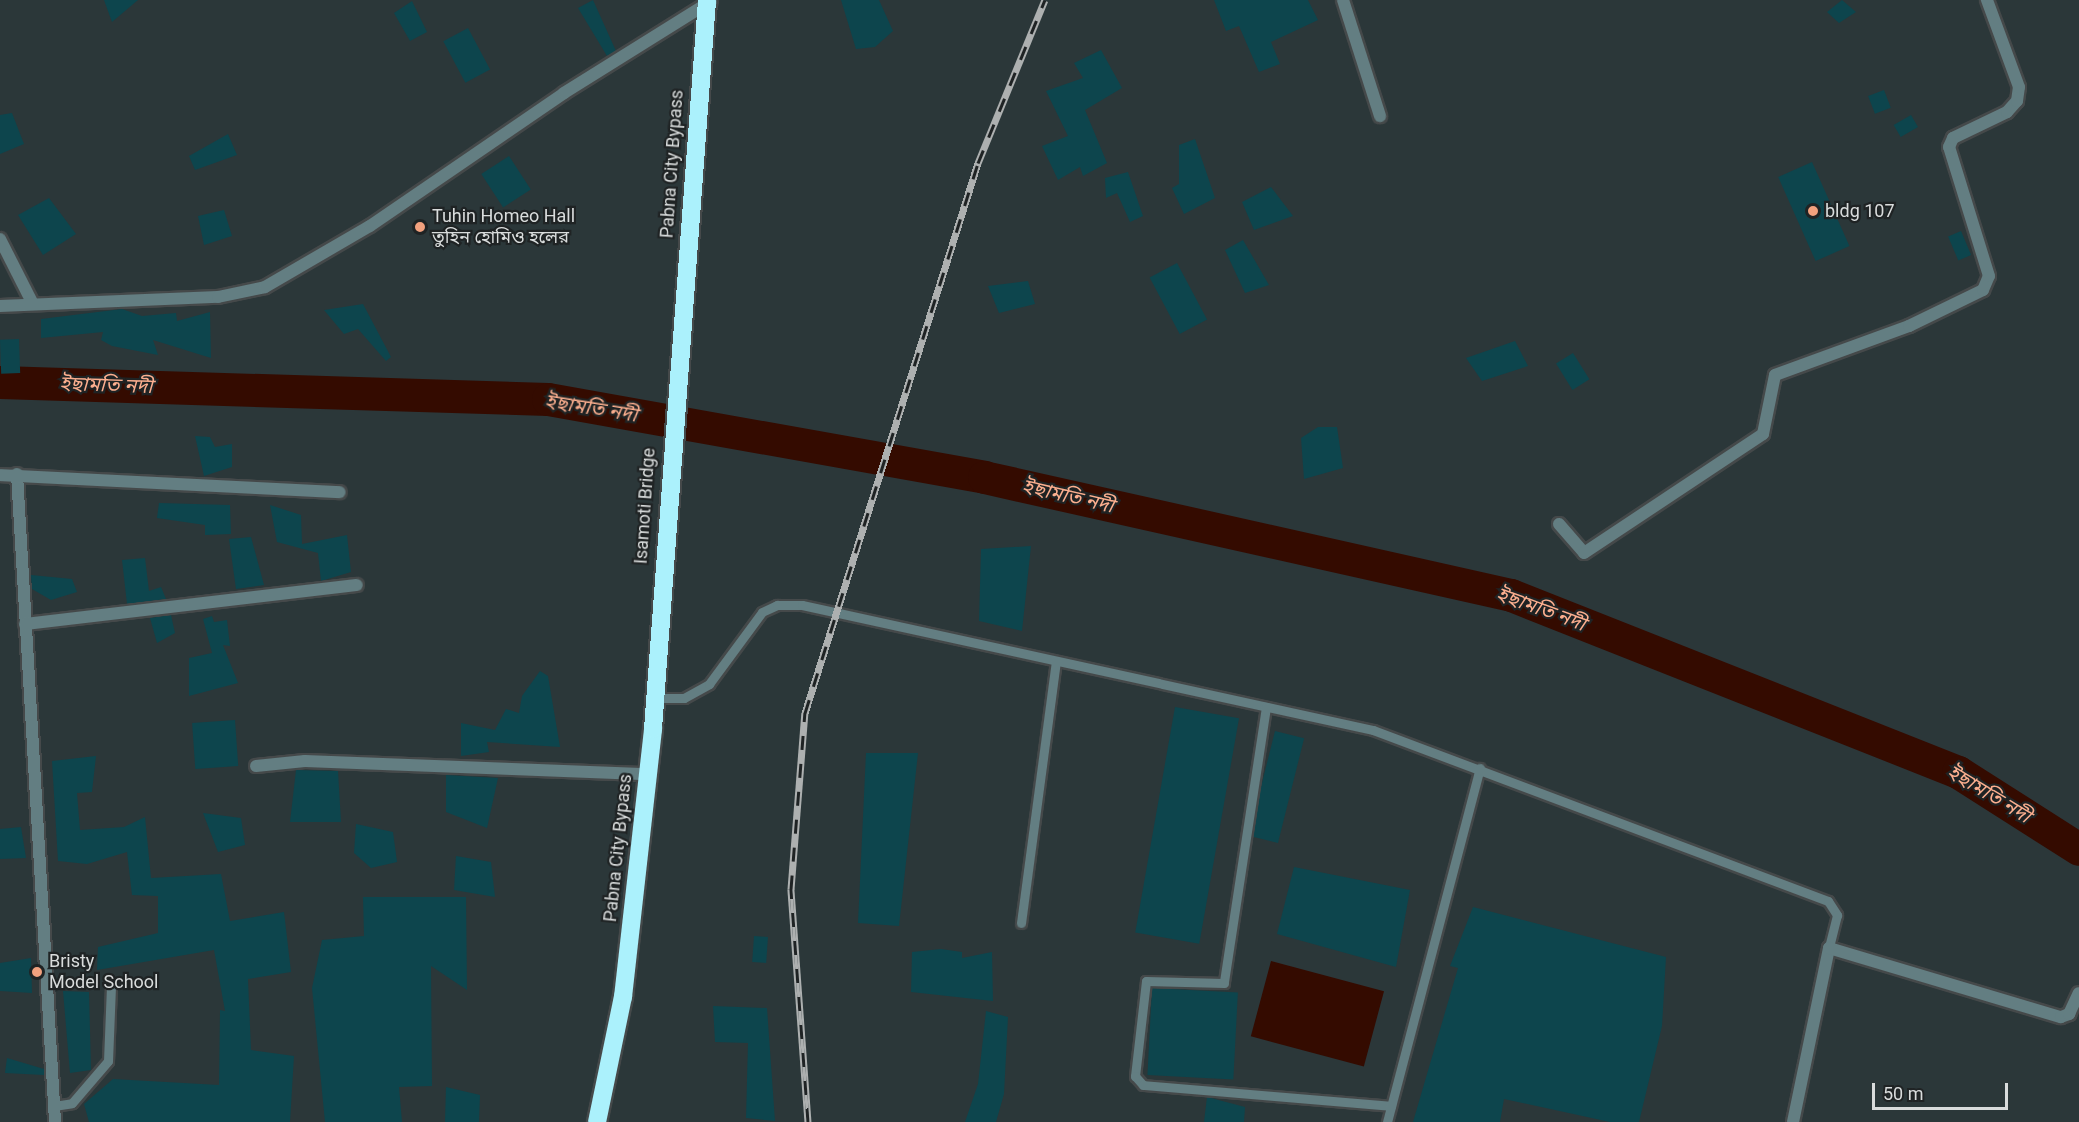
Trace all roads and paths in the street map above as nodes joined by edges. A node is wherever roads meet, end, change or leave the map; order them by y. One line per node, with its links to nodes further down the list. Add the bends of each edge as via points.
1 (1343, 0): 4 (street)
2 (1987, 0): 12 (street, via 2019,87 2017,101 2007,112 1953,138 1949,147 1989,276 1983,290 1909,326 1775,375 1763,434 1584,553)
3 (709, 1): 6 (street, via 370,226 265,287 218,297); 8 (highway, Pabna City Bypass)
4 (1380, 116)
5 (0, 239): 6 (street)
6 (32, 302): 7 (street)
7 (0, 306)
8 (680, 332): 13 (highway, Isamoti Bridge)
9 (0, 474): 10 (street)
10 (17, 474): 11 (street); 15 (street)
11 (340, 492)
12 (1559, 524)
13 (661, 576): 17 (highway, Pabna City Bypass)
14 (357, 585): 15 (street)
15 (25, 624): 26 (street)
16 (1056, 661): 17 (lane, via 802,605 777,605 762,612 709,684 684,698); 18 (lane); 22 (lane)
17 (654, 698): 21 (highway, Pabna City Bypass)
18 (1266, 707): 20 (lane, via 1373,730); 27 (lane, via 1224,983 1146,981 1135,1076 1147,1086)
19 (256, 766): 21 (street, via 305,761)
20 (1480, 768): 23 (lane, via 1828,901 1837,915); 27 (lane)
21 (648, 774): 29 (highway, Pabna City Bypass, via 623,997)
22 (1022, 923)
23 (1829, 948): 25 (street, via 2061,1017 2069,1014); 31 (street)
24 (111, 986): 26 (lane, via 108,1061 72,1103)
25 (2079, 993)
26 (54, 1106): 28 (street)
27 (1391, 1106): 30 (lane)
28 (55, 1122)
29 (597, 1122)
30 (1387, 1122)
31 (1793, 1122)

